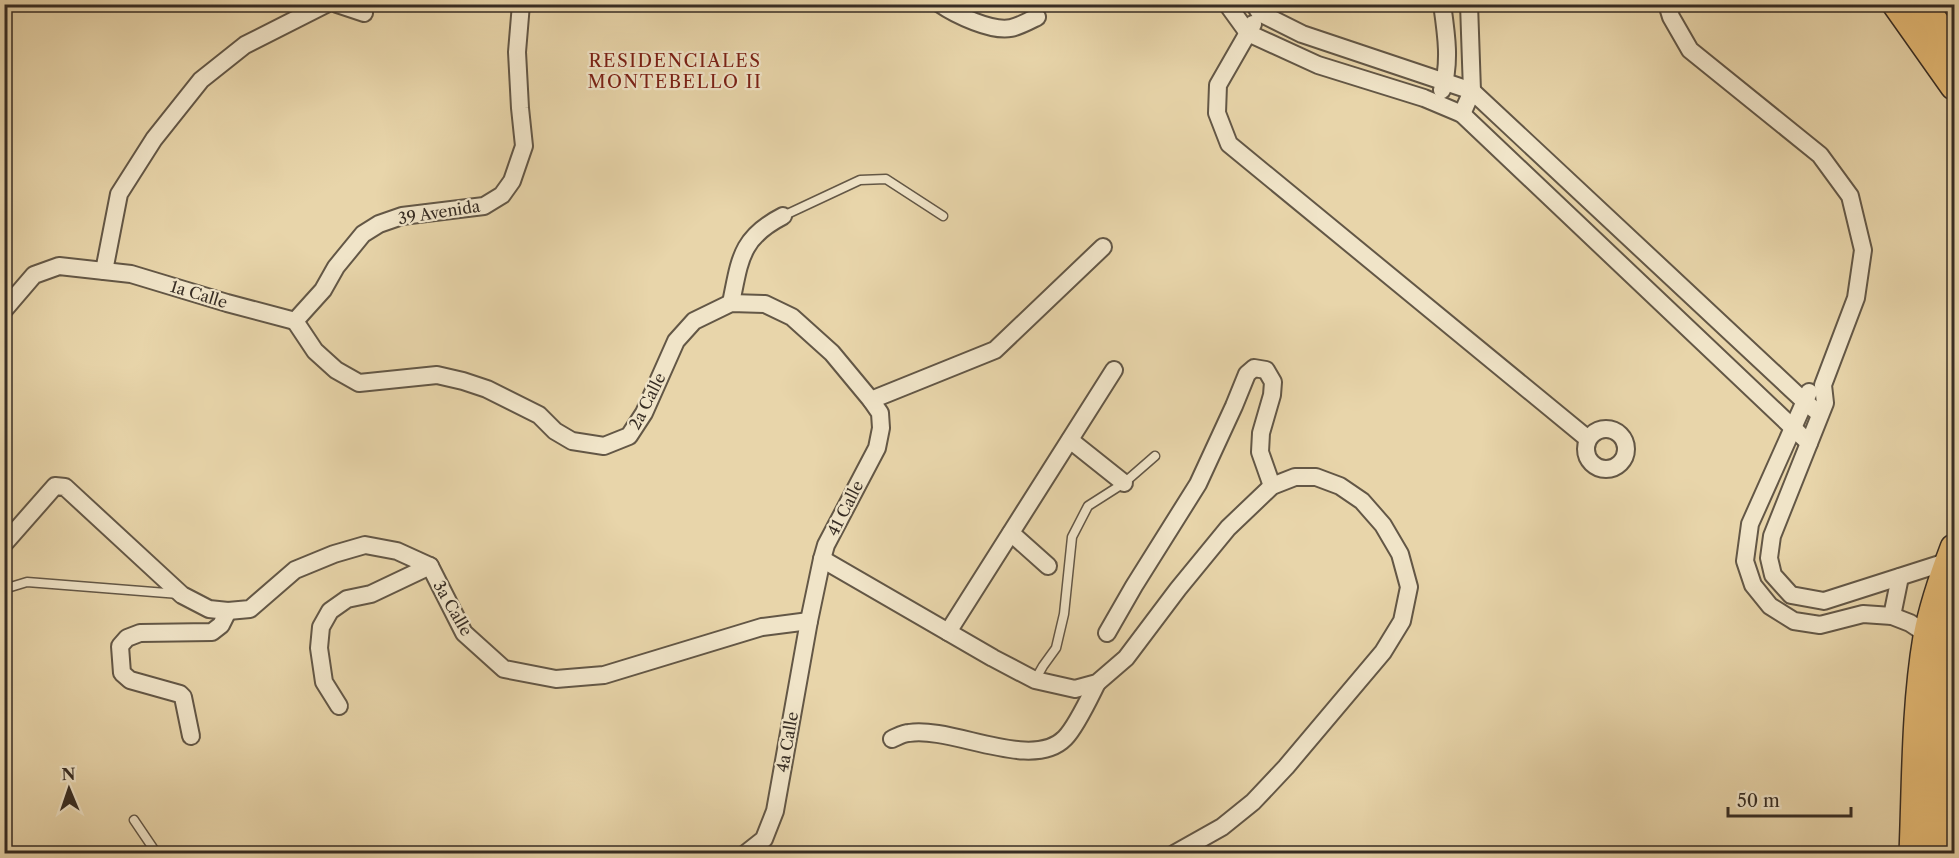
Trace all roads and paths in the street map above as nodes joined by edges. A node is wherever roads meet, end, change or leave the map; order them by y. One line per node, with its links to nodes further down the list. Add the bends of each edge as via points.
1 (326, 4): 24 (street, via 245,45 201,80 154,139 119,194)
2 (337, 4): 12 (street)
3 (521, 4): 27 (street, 39 Avenida, via 517,52 524,146 512,182 502,195 484,206 402,216 363,234)
4 (940, 4): 13 (street, via 993,28 1013,28)
5 (1227, 4): 14 (street)
6 (1442, 4): 16 (street, via 1447,44)
7 (1469, 4): 18 (street)
8 (1667, 4): 29 (street, via 1690,50 1820,155 1850,196 1863,250 1856,298)
9 (1896, 4): 17 (highway)
10 (1922, 4): 15 (highway)
11 (1257, 9): 14 (street); 16 (street, via 1302,34)
12 (364, 13)
13 (1037, 17)
14 (1248, 33): 19 (street, via 1318,65); 34 (street, via 1218,85 1217,114 1229,144)
15 (1954, 49)
16 (1445, 81): 18 (street); 19 (street)
17 (1954, 86)
18 (1472, 91): 20 (street); 31 (street)
19 (1438, 104): 20 (street)
20 (1462, 114): 33 (street)
21 (783, 216): 22 (lane, via 860,180 886,179); 25 (street, via 749,241)
22 (943, 216)
23 (1103, 247): 30 (street, via 995,350)
24 (104, 271): 26 (street, 1a Calle, via 59,266 34,275); 27 (street, 1a Calle, via 131,274)
25 (731, 303): 27 (street, 2a Calle, via 694,321 676,341 644,414 629,436 604,446 572,441 539,415 463,381 437,375 359,382 336,370 315,351); 30 (street, 2a Calle, via 765,304 792,317 832,353)
26 (4, 310)
27 (295, 321)
28 (1114, 369): 35 (street)
29 (1823, 385): 31 (street, via 1809,392); 32 (street, via 1825,403)
30 (871, 400): 43 (street, 41 Calle, via 880,413 877,448)
31 (1805, 402): 32 (street); 33 (street)
32 (1820, 414): 36 (street)
33 (1792, 429): 36 (street); 54 (street, via 1750,524 1745,561 1753,585 1770,606 1794,621)
34 (1588, 439)
35 (1070, 440): 38 (street); 40 (street)
36 (1809, 443): 49 (street, via 1772,536 1769,558 1773,575 1791,595)
37 (1155, 456): 38 (lane)
38 (1124, 483): 59 (lane, via 1088,506 1072,537 1064,614 1056,648)
39 (1272, 486): 56 (street, via 1260,452 1273,382 1266,370 1254,368 1247,374 1198,484); 60 (street, via 1228,528 1126,658); 69 (street, via 1295,477 1316,477 1340,486 1362,501 1383,525 1400,554 1409,587 1402,621 1383,652 1253,802 1222,827)
40 (1011, 533): 45 (street); 55 (street)
41 (4, 544): 48 (street, 3a Calle, via 60,485)
42 (1952, 554): 46 (street); 57 (highway, via 1934,607)
43 (822, 559): 53 (street, 41 Calle); 55 (street)
44 (430, 566): 50 (street, 3a Calle, via 397,552 365,546 295,570 250,609); 53 (street, 3a Calle, via 464,633 504,669 556,679 604,675 762,627); 62 (street, via 371,594 347,599 330,611 321,627 319,648 324,682)
45 (1048, 566)
46 (1900, 577): 49 (street); 51 (street)
47 (4, 589): 48 (lane, via 27,582)
48 (182, 595): 50 (street, 3a Calle, via 209,609)
49 (1824, 601): 54 (street)
50 (228, 611): 63 (street, via 212,632 140,633 120,646 122,673 130,680 183,697)
51 (1892, 615): 54 (street, via 1863,614); 57 (street)
52 (1954, 618): 57 (highway)
53 (809, 621): 68 (street, 4a Calle, via 775,811 764,839)
54 (1820, 625)
55 (948, 632): 59 (street)
56 (1107, 633)
57 (1938, 641): 58 (highway); 61 (highway); 65 (highway)
58 (1923, 673): 65 (highway, via 1920,701); 70 (highway, via 1908,714)
59 (1035, 680): 60 (street, via 1075,688)
60 (1097, 683): 64 (street, via 1065,738 1051,749 1009,750 934,734 908,733)
61 (1954, 684)
62 (339, 706)
63 (191, 735)
64 (892, 739)
65 (1935, 812): 71 (highway); 72 (highway); 73 (highway)
66 (134, 820): 67 (lane)
67 (157, 854)
68 (746, 854)
69 (1174, 854)
70 (1895, 854)
71 (1913, 854)
72 (1935, 854)
73 (1952, 854)

